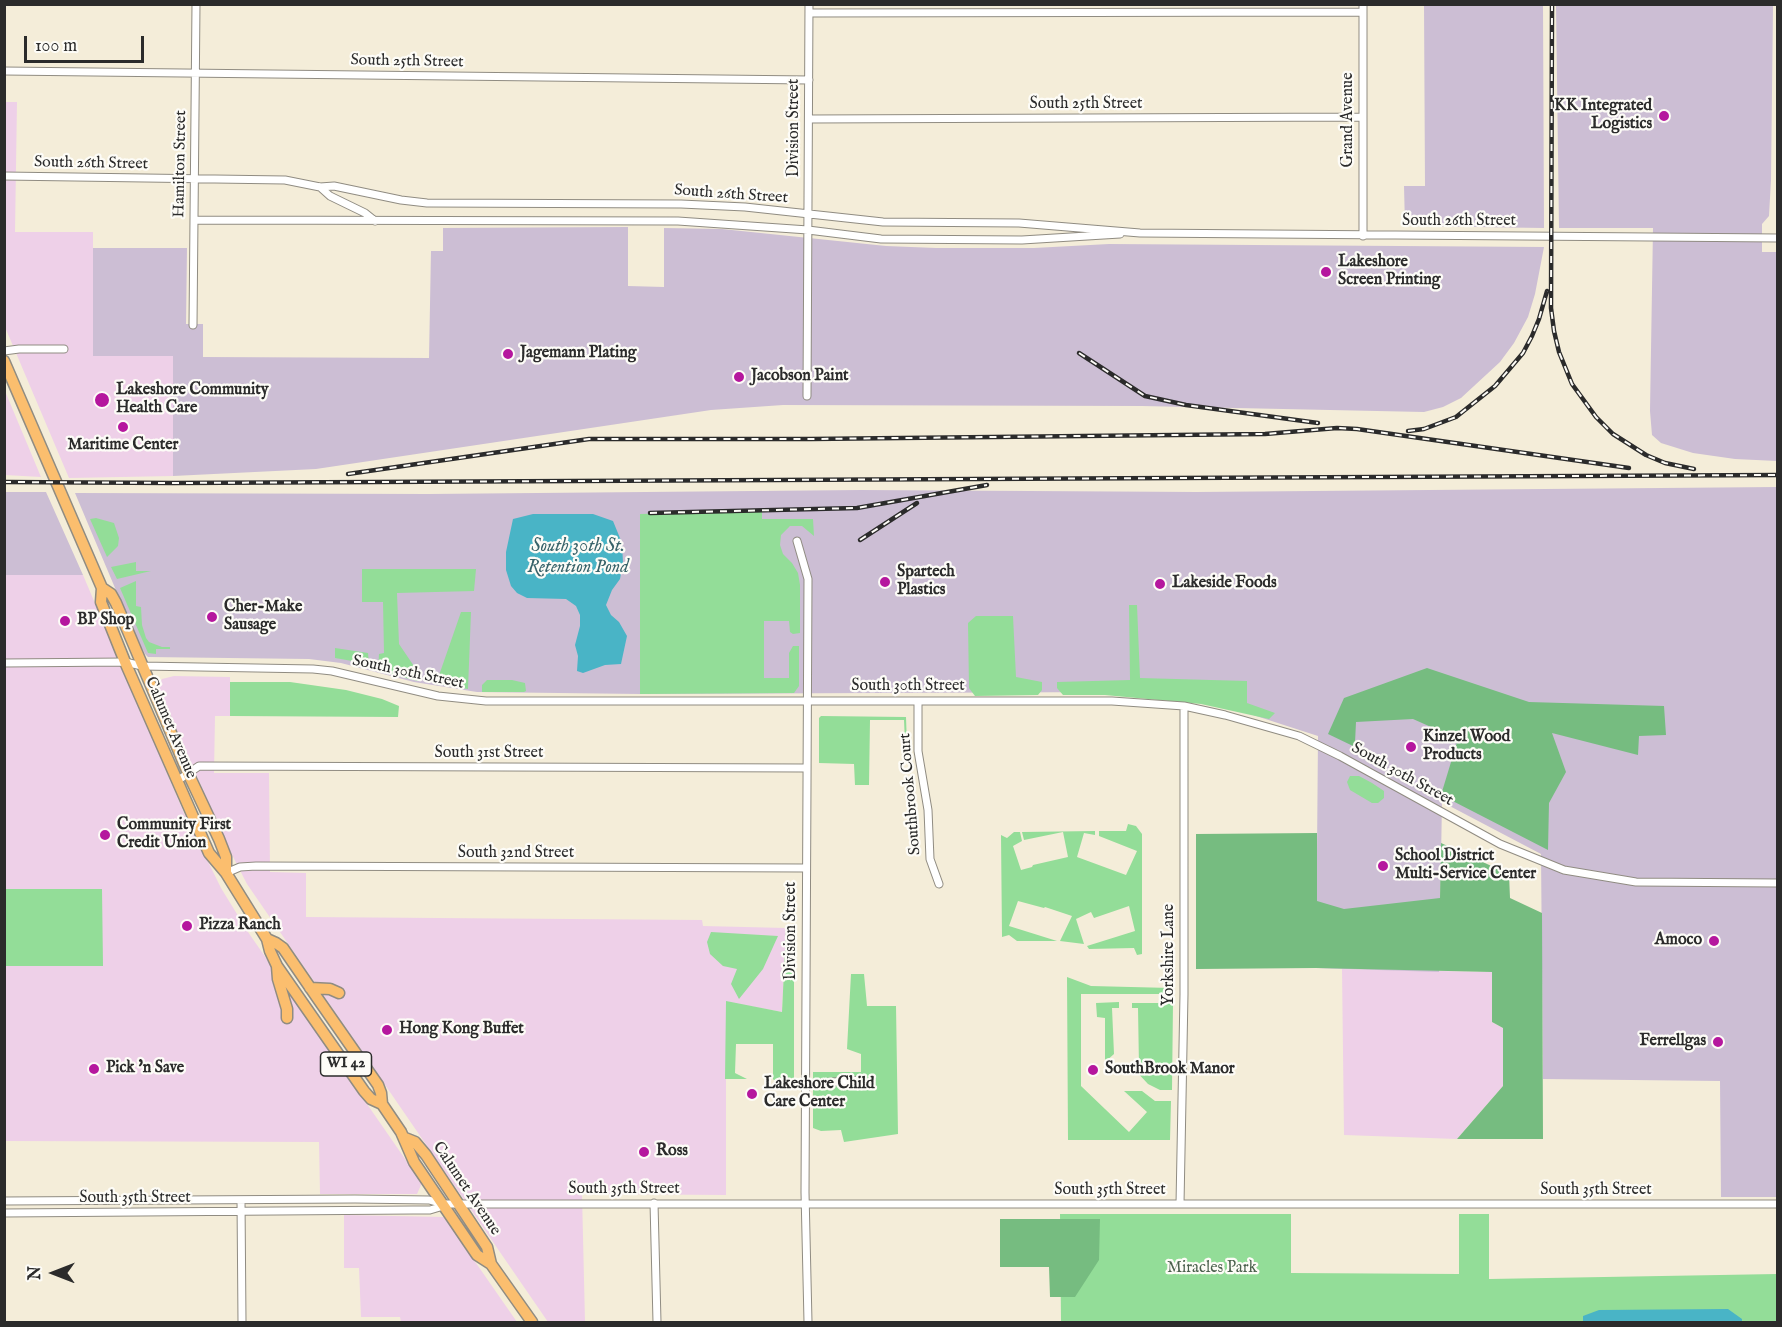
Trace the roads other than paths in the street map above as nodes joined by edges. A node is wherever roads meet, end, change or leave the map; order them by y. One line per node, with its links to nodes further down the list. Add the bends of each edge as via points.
1 (196, 4): 6 (street, Hamilton Street)
2 (809, 4): 4 (street, Division Street)
3 (1363, 8): 4 (street); 8 (street, Grand Avenue)
4 (809, 14): 7 (street, Division Street)
5 (4, 71): 6 (street, South 25th Street)
6 (195, 73): 7 (street, South 25th Street); 11 (street, Hamilton Street)
7 (808, 80): 9 (street, Division Street)
8 (1363, 117): 9 (street, South 25th Street); 18 (street, Grand Avenue)
9 (808, 119): 13 (street, Division Street)
10 (4, 176): 11 (street, South 26th Street)
11 (194, 179): 12 (street, South 26th Street, via 285,180); 14 (street, Hamilton Street)
12 (320, 188): 13 (street, South 26th Street, via 334,186 427,202 681,204); 15 (street, South 26th Street)
13 (808, 214): 16 (street, Division Street); 17 (street, South 26th Street, via 883,222 1019,223)
14 (194, 220): 15 (street, South 26th Street); 20 (street, Hamilton Street)
15 (375, 221): 16 (street, South 26th Street, via 678,221)
16 (808, 230): 17 (street, South 26th Street, via 881,239 987,240); 24 (street, Division Street)
17 (1140, 233): 18 (street, South 26th Street)
18 (1363, 236): 19 (street, South 26th Street)
19 (1778, 238)
20 (193, 325)
21 (64, 349): 22 (street)
22 (4, 351)
23 (4, 361): 26 (main road, Calumet Avenue / WI 42)
24 (807, 396)
25 (797, 541): 31 (street, Division Street, via 808,579)
26 (102, 588): 27 (main road, Calumet Avenue / WI 42, via 101,602); 29 (main road, Calumet Avenue / WI 42, via 114,599)
27 (125, 662): 28 (street, South 30th Street); 29 (street, South 30th Street); 35 (main road, Calumet Avenue / WI 42)
28 (4, 663)
29 (142, 666): 31 (street, South 30th Street, via 313,669 438,696 486,701); 34 (main road, Calumet Avenue / WI 42)
30 (918, 700): 31 (street, South 30th Street); 32 (street, South 30th Street, via 1112,701); 38 (street, Southbrook Court, via 918,751 928,810 930,859)
31 (806, 701): 33 (street, Division Street)
32 (1184, 706): 39 (street, South 30th Street, via 1299,736 1500,844 1564,870 1636,882); 57 (street, Yorkshire Lane)
33 (806, 768): 34 (street, South 31st Street, via 199,766); 36 (street, Division Street)
34 (188, 773): 35 (street, South 31st Street); 37 (main road, Calumet Avenue / WI 42, via 224,850)
35 (177, 781): 37 (main road, Calumet Avenue / WI 42, via 207,850)
36 (806, 868): 37 (street, South 32nd Street, via 256,866); 48 (street, Division Street)
37 (226, 873): 40 (main road, Calumet Avenue / WI 42)
38 (939, 884)
39 (1778, 884)
40 (267, 939): 41 (main road, Calumet Avenue / WI 42); 42 (main road, Calumet Avenue / WI 42, via 280,946)
41 (277, 966): 45 (main road, Calumet Avenue / WI 42); 46 (main road)
42 (310, 987): 43 (main road); 44 (main road, Calumet Avenue / WI 42)
43 (339, 993)
44 (324, 1007): 45 (main road); 49 (main road, Calumet Avenue / WI 42, via 378,1085)
45 (312, 1015): 49 (main road, Calumet Avenue / WI 42, via 366,1094)
46 (287, 1018)
47 (861, 1080): 48 (street)
48 (805, 1084): 56 (street, Division Street)
49 (382, 1104): 50 (main road, Calumet Avenue / WI 42)
50 (405, 1138): 53 (main road, Calumet Avenue / WI 42, via 414,1162); 54 (main road, Calumet Avenue / WI 42, via 419,1146)
51 (240, 1200): 52 (street, South 35th Street); 53 (street, South 35th Street, via 419,1199); 59 (street)
52 (4, 1201)
53 (443, 1203): 54 (street, South 35th Street); 59 (street, South 35th Street, via 430,1210); 61 (main road, Calumet Avenue / WI 42, via 477,1255)
54 (458, 1203): 55 (street, South 35th Street); 61 (main road, Calumet Avenue / WI 42, via 487,1247)
55 (654, 1203): 56 (street, South 35th Street); 64 (street)
56 (806, 1203): 57 (street, South 35th Street); 65 (street, Division Street)
57 (1180, 1204): 58 (street, South 35th Street)
58 (1778, 1204)
59 (240, 1212): 60 (street, South 35th Street); 62 (street)
60 (4, 1213)
61 (491, 1264): 63 (main road, Calumet Avenue / WI 42)
62 (242, 1323)
63 (532, 1323)
64 (657, 1323)
65 (808, 1323)

